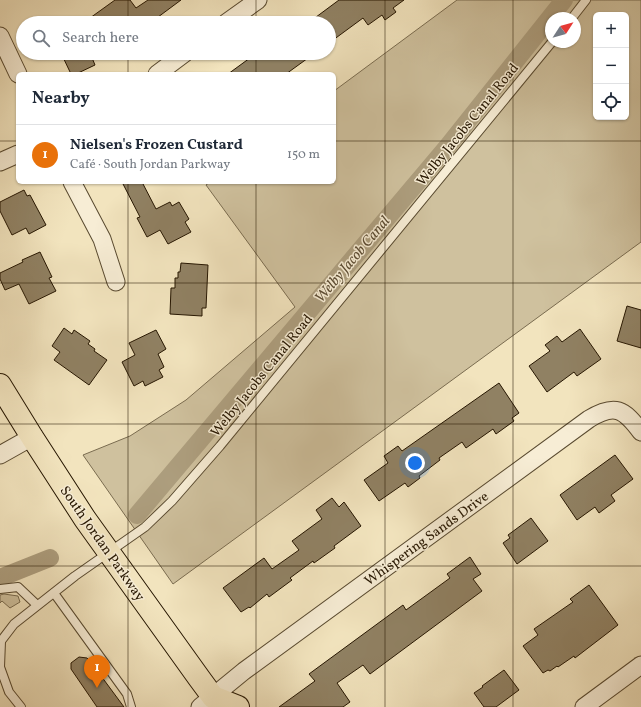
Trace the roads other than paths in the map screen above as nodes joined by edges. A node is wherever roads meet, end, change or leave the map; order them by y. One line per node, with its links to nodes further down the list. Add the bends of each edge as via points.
1 (258, 0): 4 (street)
2 (586, 0): 3 (lane)
3 (577, 12)
4 (236, 16)
5 (0, 36): 8 (street)
6 (547, 48): 18 (lane, Welby Jacobs Canal Road, via 220,446 172,501 145,527)
7 (176, 60): 9 (street)
8 (17, 72)
9 (160, 72)
10 (16, 155): 11 (street)
11 (0, 162)
12 (73, 184): 13 (street, via 102,239)
13 (116, 282)
14 (0, 385): 16 (main road, South Jordan Parkway)
15 (641, 432): 23 (street, Whispering Sands Drive, via 624,412 607,410 598,413 256,662)
16 (32, 437): 17 (street); 18 (main road, South Jordan Parkway)
17 (0, 455)
18 (109, 553): 20 (lane, Welby Jacobs Canal Road); 23 (main road, South Jordan Parkway)
19 (0, 589): 21 (lane, via 18,587)
20 (54, 593): 21 (lane, Welby Jacobs Canal Road); 25 (lane, via 127,694)
21 (37, 605): 24 (lane, Welby Jacobs Canal Road, via 14,624 1,641 0,666 9,692)
22 (641, 665): 27 (street)
23 (209, 704): 26 (main road)
24 (21, 707)
25 (131, 707)
26 (238, 707)
27 (584, 707)

